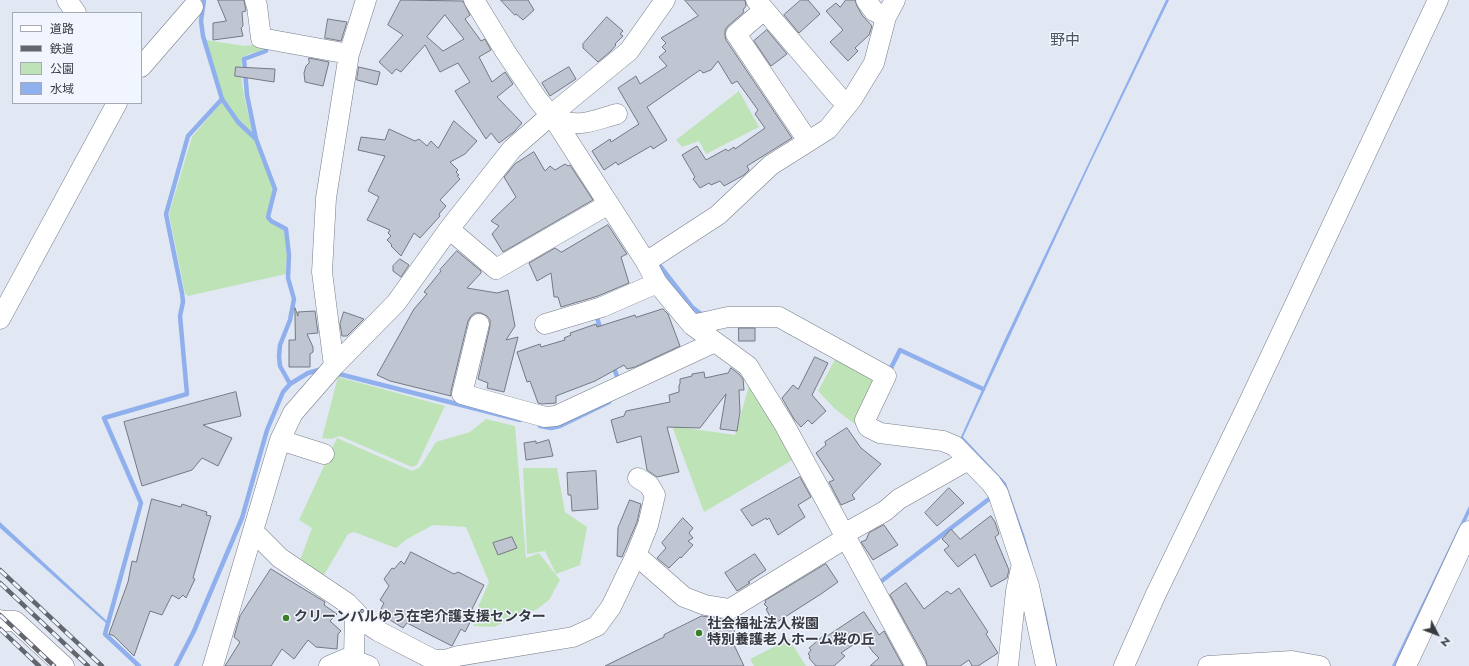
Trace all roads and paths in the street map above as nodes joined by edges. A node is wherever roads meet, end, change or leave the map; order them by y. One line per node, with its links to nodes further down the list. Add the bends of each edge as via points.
1 (67, 0): 11 (street)
2 (255, 0): 12 (street, via 261,38)
3 (366, 0): 12 (street)
4 (474, 0): 17 (street, via 505,51)
5 (665, 0): 17 (street, via 629,51)
6 (866, 0): 10 (street, via 874,11)
7 (1438, 0): 47 (street)
8 (760, 5): 14 (street); 18 (street, via 736,34)
9 (193, 7): 13 (street)
10 (891, 8): 18 (street, via 874,63 852,99 828,129)
11 (75, 12)
12 (349, 54): 28 (street, via 326,198 322,265)
13 (142, 66)
14 (839, 97)
15 (116, 104): 23 (street)
16 (617, 114): 17 (street, via 581,124 566,123)
17 (552, 117): 19 (street); 20 (street, via 512,149)
18 (808, 141): 21 (street, via 771,165 718,215)
19 (608, 204): 20 (street, via 496,269); 21 (street)
20 (448, 229): 28 (street, via 396,303)
21 (646, 262): 22 (street)
22 (657, 284): 25 (street, via 602,307); 26 (street)
23 (0, 319)
24 (479, 324): 27 (street, via 462,394 545,417 556,416)
25 (545, 324)
26 (692, 325): 27 (street); 31 (street, via 728,317 779,317 886,376 865,420 868,427 880,433 943,442 955,446)
27 (716, 342): 35 (street, via 748,366 784,424)
28 (334, 366): 29 (street, via 293,413)
29 (280, 440): 30 (street); 33 (street)
30 (324, 454)
31 (968, 460): 35 (street, via 899,500); 37 (street, via 998,493)
32 (638, 478): 36 (street, via 649,485 655,495 648,525)
33 (253, 531): 38 (street, via 280,558 347,603); 42 (street)
34 (1469, 531): 50 (street)
35 (845, 536): 36 (street, via 730,609 705,605 684,597); 44 (street)
36 (636, 556): 38 (street, via 611,607 597,626 573,637 434,660 378,631)
37 (1022, 564): 45 (street, via 1016,590); 46 (street)
38 (354, 611): 40 (street)
39 (0, 620): 41 (street, via 14,621)
40 (361, 663): 43 (street, via 348,658)
41 (64, 666)
42 (213, 666)
43 (329, 666)
44 (916, 666)
45 (1008, 666)
46 (1046, 666)
47 (1124, 666)
48 (1208, 666): 49 (street, via 1292,661)
49 (1320, 666)
50 (1406, 666)

